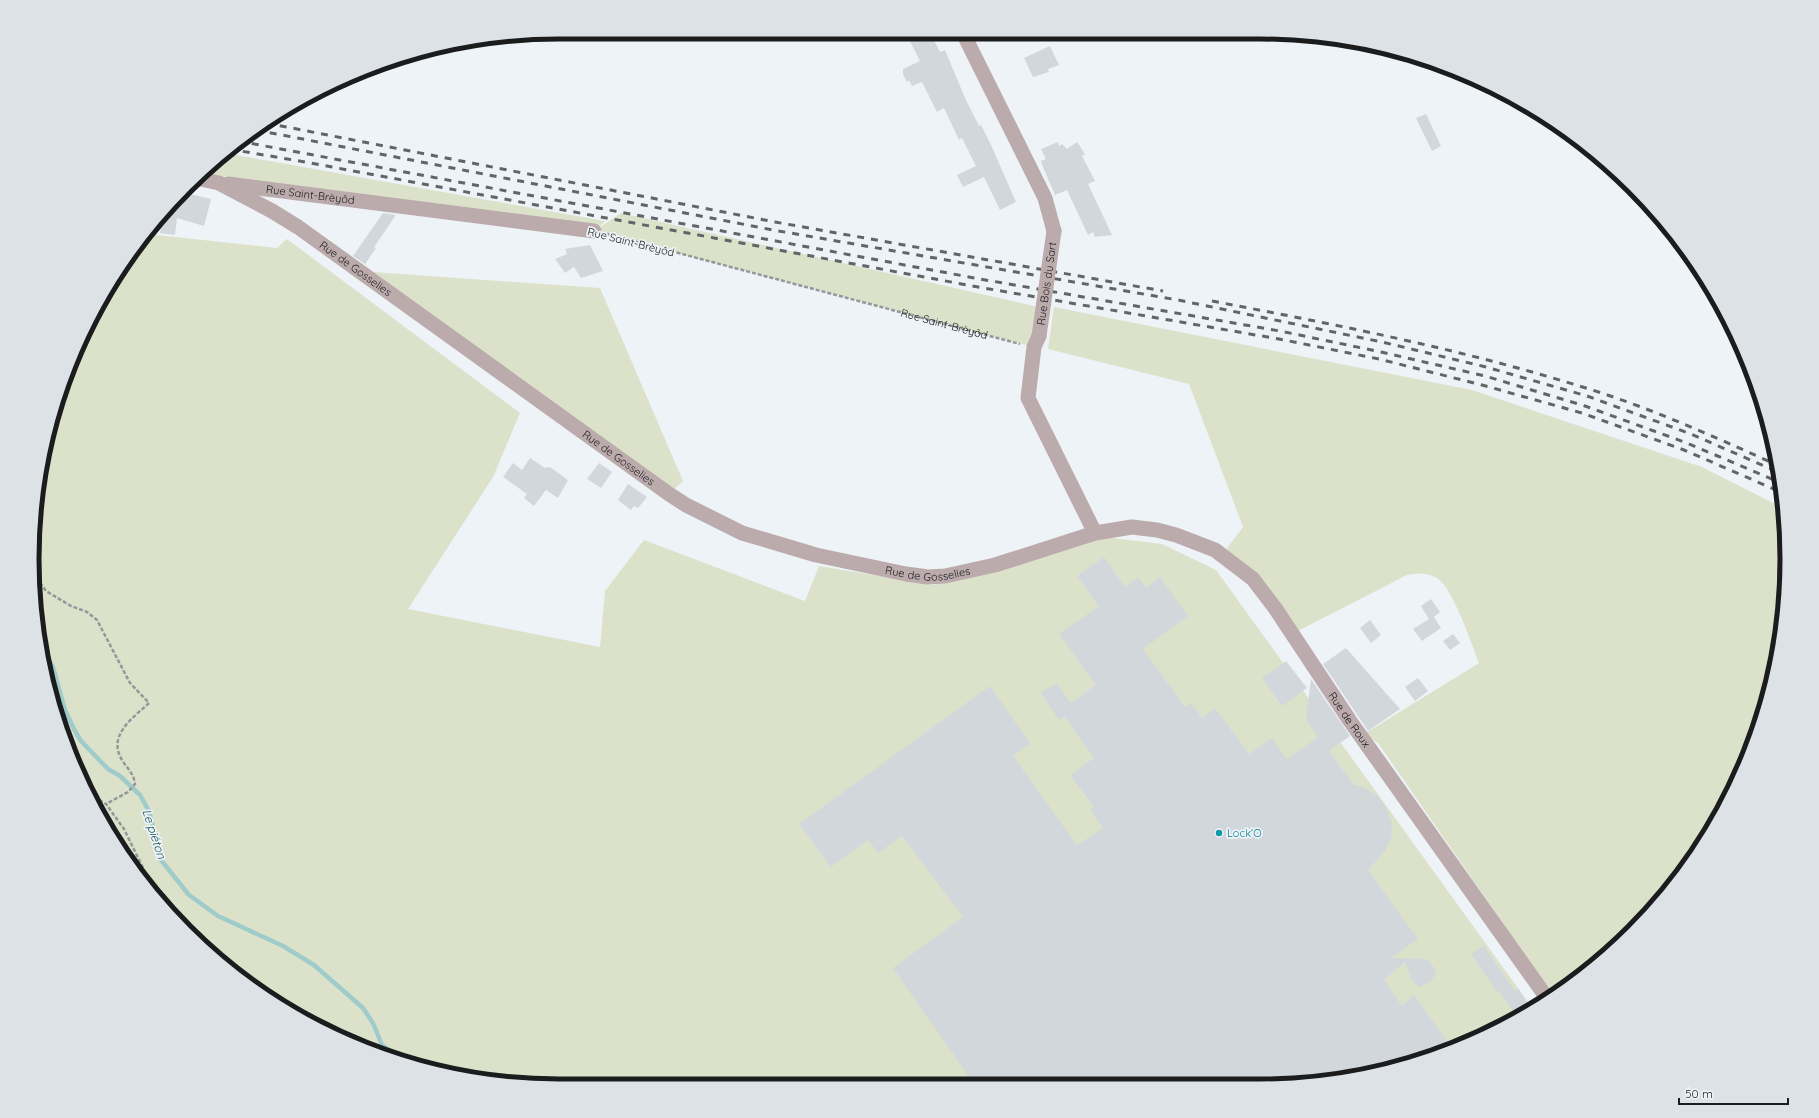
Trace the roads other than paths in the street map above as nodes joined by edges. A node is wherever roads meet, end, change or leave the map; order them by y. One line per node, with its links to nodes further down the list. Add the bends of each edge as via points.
1 (966, 39): 5 (street, Rue Bois du Sart, bridge, via 1045,198 1054,231 1028,398)
2 (203, 180): 3 (street, Rue de Gosselies)
3 (219, 183): 4 (street, Rue Saint-Brèyôd); 5 (street, Rue de Gosselies, via 298,227 686,505 742,534 816,555 906,574 945,576 995,565)
4 (594, 231)
5 (1094, 533): 6 (street, Rue de Roux, via 1132,527 1176,535 1216,550 1253,579 1350,721)
6 (1544, 994)

